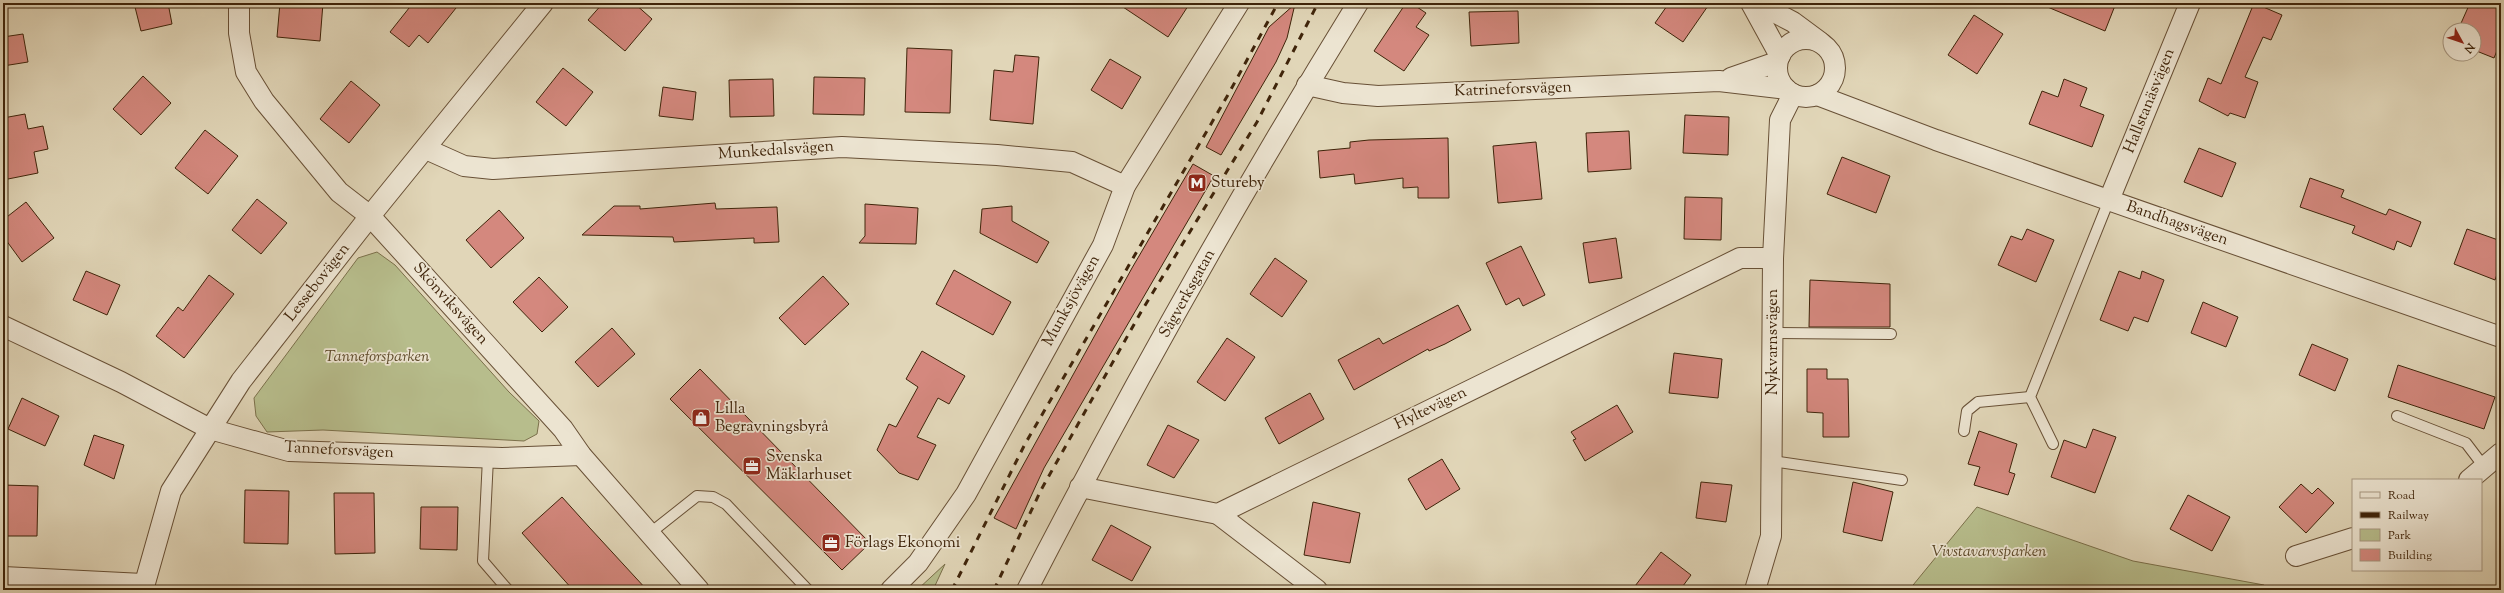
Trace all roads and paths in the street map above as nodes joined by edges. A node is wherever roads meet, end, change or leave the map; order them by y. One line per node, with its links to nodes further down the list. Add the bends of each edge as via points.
1 (239, 3): 19 (street, Skönviksvägen, via 239,33 246,72 264,102 339,192)
2 (543, 3): 16 (street, Lessebovägen)
3 (1239, 3): 17 (street, Munksjövägen)
4 (1358, 3): 12 (street, Sågverksgatan)
5 (1751, 3): 9 (street)
6 (1757, 3): 8 (street, via 1792,22)
7 (2190, 3): 18 (street, Hallstanäsvägen)
8 (1820, 42): 9 (street, via 1810,39 1793,42); 10 (street, via 1828,48)
9 (1778, 59): 11 (street, Katrineforsvägen); 13 (street, via 1777,72)
10 (1836, 69): 14 (street, via 1831,84); 15 (street)
11 (1719, 81): 12 (street, Katrineforsvägen, via 1378,96 1343,93); 13 (street, Katrineforsvägen)
12 (1307, 85): 37 (street, Sågverksgatan)
13 (1789, 92): 14 (street, Bandhagsvägen, via 1807,98); 20 (street, Nykvarnsvägen, via 1780,120)
14 (1817, 95): 15 (street, Bandhagsvägen)
15 (1854, 108): 18 (street, Bandhagsvägen, via 1936,140)
16 (426, 149): 17 (street, Munkedalsvägen, via 464,166 493,169 842,147 997,155 1072,162); 19 (street, Lessebovägen)
17 (1124, 186): 47 (street, Munksjövägen, via 1103,245 966,494 918,563)
18 (2110, 200): 24 (street, Bandhagsvägen); 25 (lane)
19 (370, 216): 27 (street, Lessebovägen, via 241,381); 31 (street, Skönviksvägen, via 563,429)
20 (1773, 258): 22 (street, Nykvarnsvägen); 38 (street, Hyltevägen, via 1740,258)
21 (3, 326): 27 (street, Tanneforsvägen, via 121,382)
22 (1773, 333): 23 (lane); 33 (street, Nykvarnsvägen)
23 (1891, 334)
24 (2501, 337)
25 (2030, 397): 28 (lane, via 1978,402 1967,411); 29 (lane)
26 (2397, 416): 34 (lane, via 2466,443)
27 (210, 429): 32 (street, Tanneforsvägen, via 289,451); 43 (street, Lessebovägen, via 171,491)
28 (1964, 431)
29 (2053, 444)
30 (2501, 453): 34 (street)
31 (581, 455): 32 (street, Tanneforsvägen); 39 (street, Skönviksvägen)
32 (488, 458): 44 (lane, via 483,561)
33 (1772, 461): 36 (lane); 50 (street, Nykvarnsvägen, via 1771,536)
34 (2485, 468): 35 (street)
35 (2470, 479)
36 (1902, 480)
37 (1080, 487): 38 (street); 48 (street, Sågverksgatan)
38 (1218, 514): 49 (street)
39 (649, 534): 45 (street, Skönviksvägen); 46 (lane, via 697,496 713,497 726,504)
40 (2352, 538): 41 (street)
41 (2296, 556)
42 (3, 577): 43 (street)
43 (143, 587)
44 (508, 590)
45 (699, 590)
46 (808, 590)
47 (891, 590)
48 (1027, 590)
49 (1317, 590)
50 (1755, 590)

